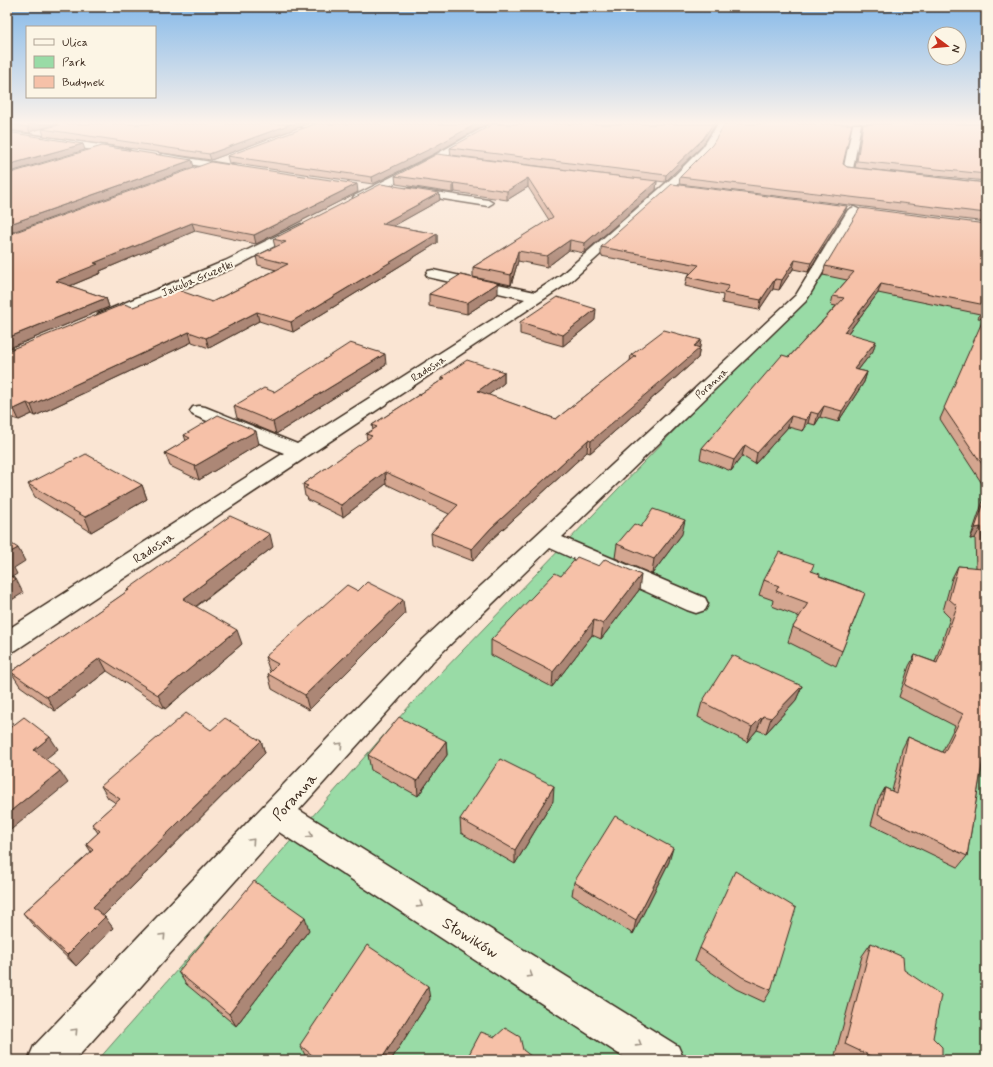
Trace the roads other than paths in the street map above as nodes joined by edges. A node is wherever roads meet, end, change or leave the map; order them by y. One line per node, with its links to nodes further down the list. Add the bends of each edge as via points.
1 (405, 174): 6 (street)
2 (682, 174): 12 (street, Radosna, via 566,278)
3 (875, 174): 4 (street)
4 (886, 175)
5 (356, 187): 6 (street)
6 (378, 188): 7 (street); 8 (street)
7 (488, 203)
8 (346, 204)
9 (852, 210): 16 (street, Poranna, via 801,298)
10 (312, 222): 13 (street, Jakuba Gruzełki, via 230,264)
11 (433, 274): 12 (street)
12 (537, 297): 15 (street, Radosna)
13 (93, 321)
14 (198, 411): 15 (street)
15 (299, 452): 18 (street, Radosna)
16 (548, 539): 17 (street); 19 (street, Poranna, one-way to 16, via 424,654)
17 (696, 604)
18 (7, 643)
19 (278, 814): 20 (street, Poranna, one-way to 19); 21 (street, Słowików, one-way to 21)
20 (48, 1060)
21 (664, 1060)

